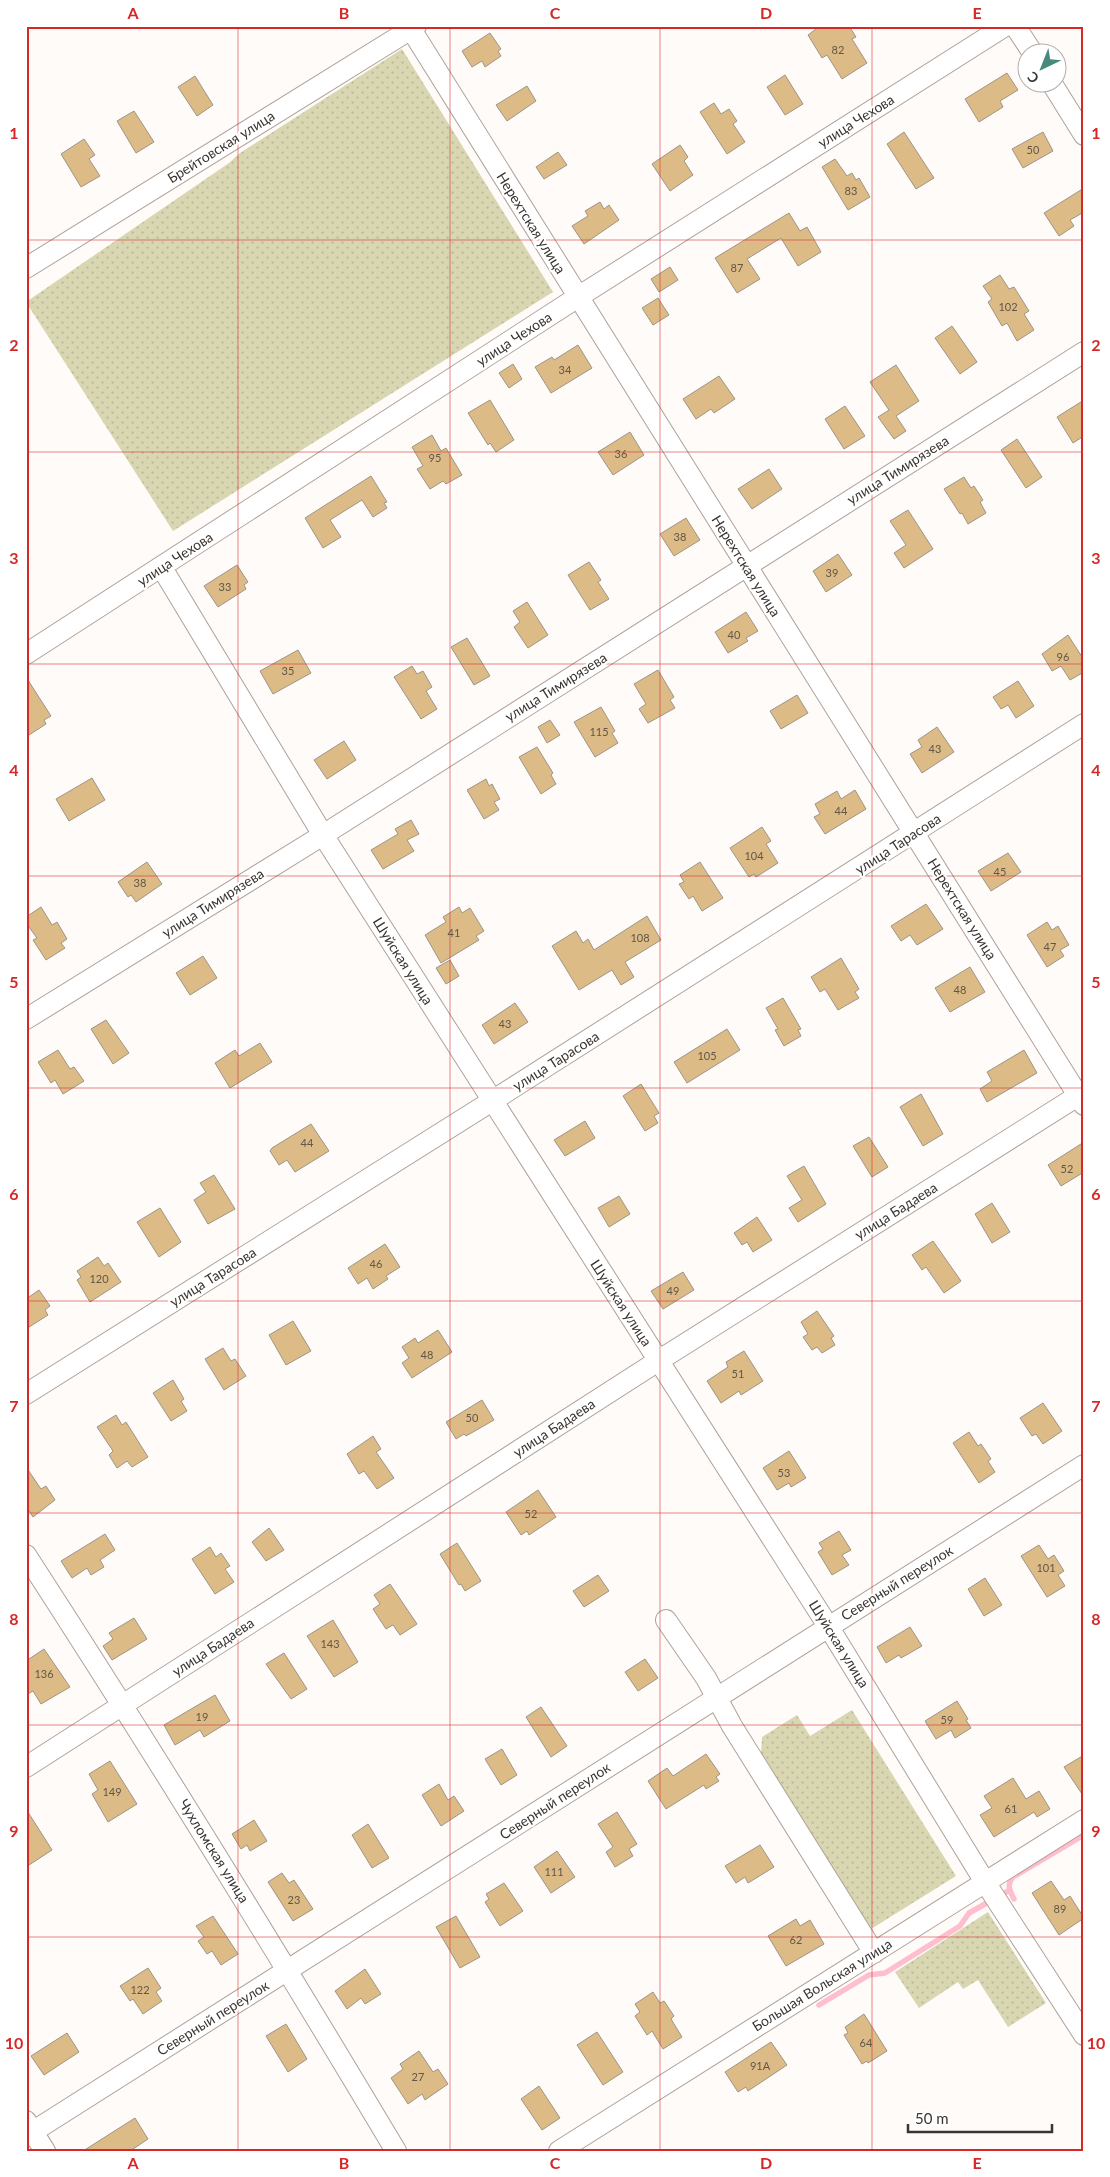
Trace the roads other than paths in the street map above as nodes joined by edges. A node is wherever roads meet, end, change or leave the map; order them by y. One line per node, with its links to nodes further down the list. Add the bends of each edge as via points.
1 (1005, 26): 8 (street, улица Чехова)
2 (1015, 26): 4 (street)
3 (412, 27): 7 (street, Брейтовская улица); 8 (street, Нерехтская улица)
4 (1025, 42)
5 (1057, 92): 6 (street)
6 (1084, 134)
7 (26, 268)
8 (578, 298): 10 (street, Нерехтская улица); 11 (street, улица Чехова)
9 (1084, 352): 10 (street, улица Тимирязева)
10 (746, 566): 14 (street, Нерехтская улица); 15 (street, улица Тимирязева)
11 (162, 568): 12 (street, улица Чехова); 15 (street, Шуйская улица)
12 (26, 654)
13 (1084, 724): 14 (street, улица Тарасова)
14 (915, 833): 17 (street, Нерехтская улица); 18 (street, улица Тарасова)
15 (323, 835): 16 (street, улица Тимирязева); 18 (street, Шуйская улица)
16 (26, 1019)
17 (1082, 1098): 19 (street, улица Бадаева)
18 (492, 1101): 19 (street, Шуйская улица); 20 (street, улица Тарасова)
19 (658, 1361): 24 (street, Шуйская улица); 26 (street, улица Бадаева)
20 (26, 1394)
21 (1084, 1465): 24 (street, Северный переулок)
22 (26, 1555): 26 (street, Чухломская улица)
23 (666, 1620): 25 (street)
24 (828, 1626): 25 (street, Северный переулок); 29 (street, Шуйская улица)
25 (717, 1697): 30 (street); 31 (street, Северный переулок)
26 (123, 1705): 27 (street, улица Бадаева); 31 (street, Чухломская улица)
27 (26, 1767)
28 (1084, 1820): 29 (street, Большая Вольская улица)
29 (985, 1882): 30 (street, Большая Вольская улица); 32 (street, Шуйская улица)
30 (874, 1953): 36 (street, Большая Вольская улица)
31 (288, 1971): 33 (street, Северный переулок); 35 (street, Чухломская улица)
32 (1084, 2035)
33 (28, 2129): 34 (street)
34 (45, 2151)
35 (396, 2151)
36 (559, 2151)

